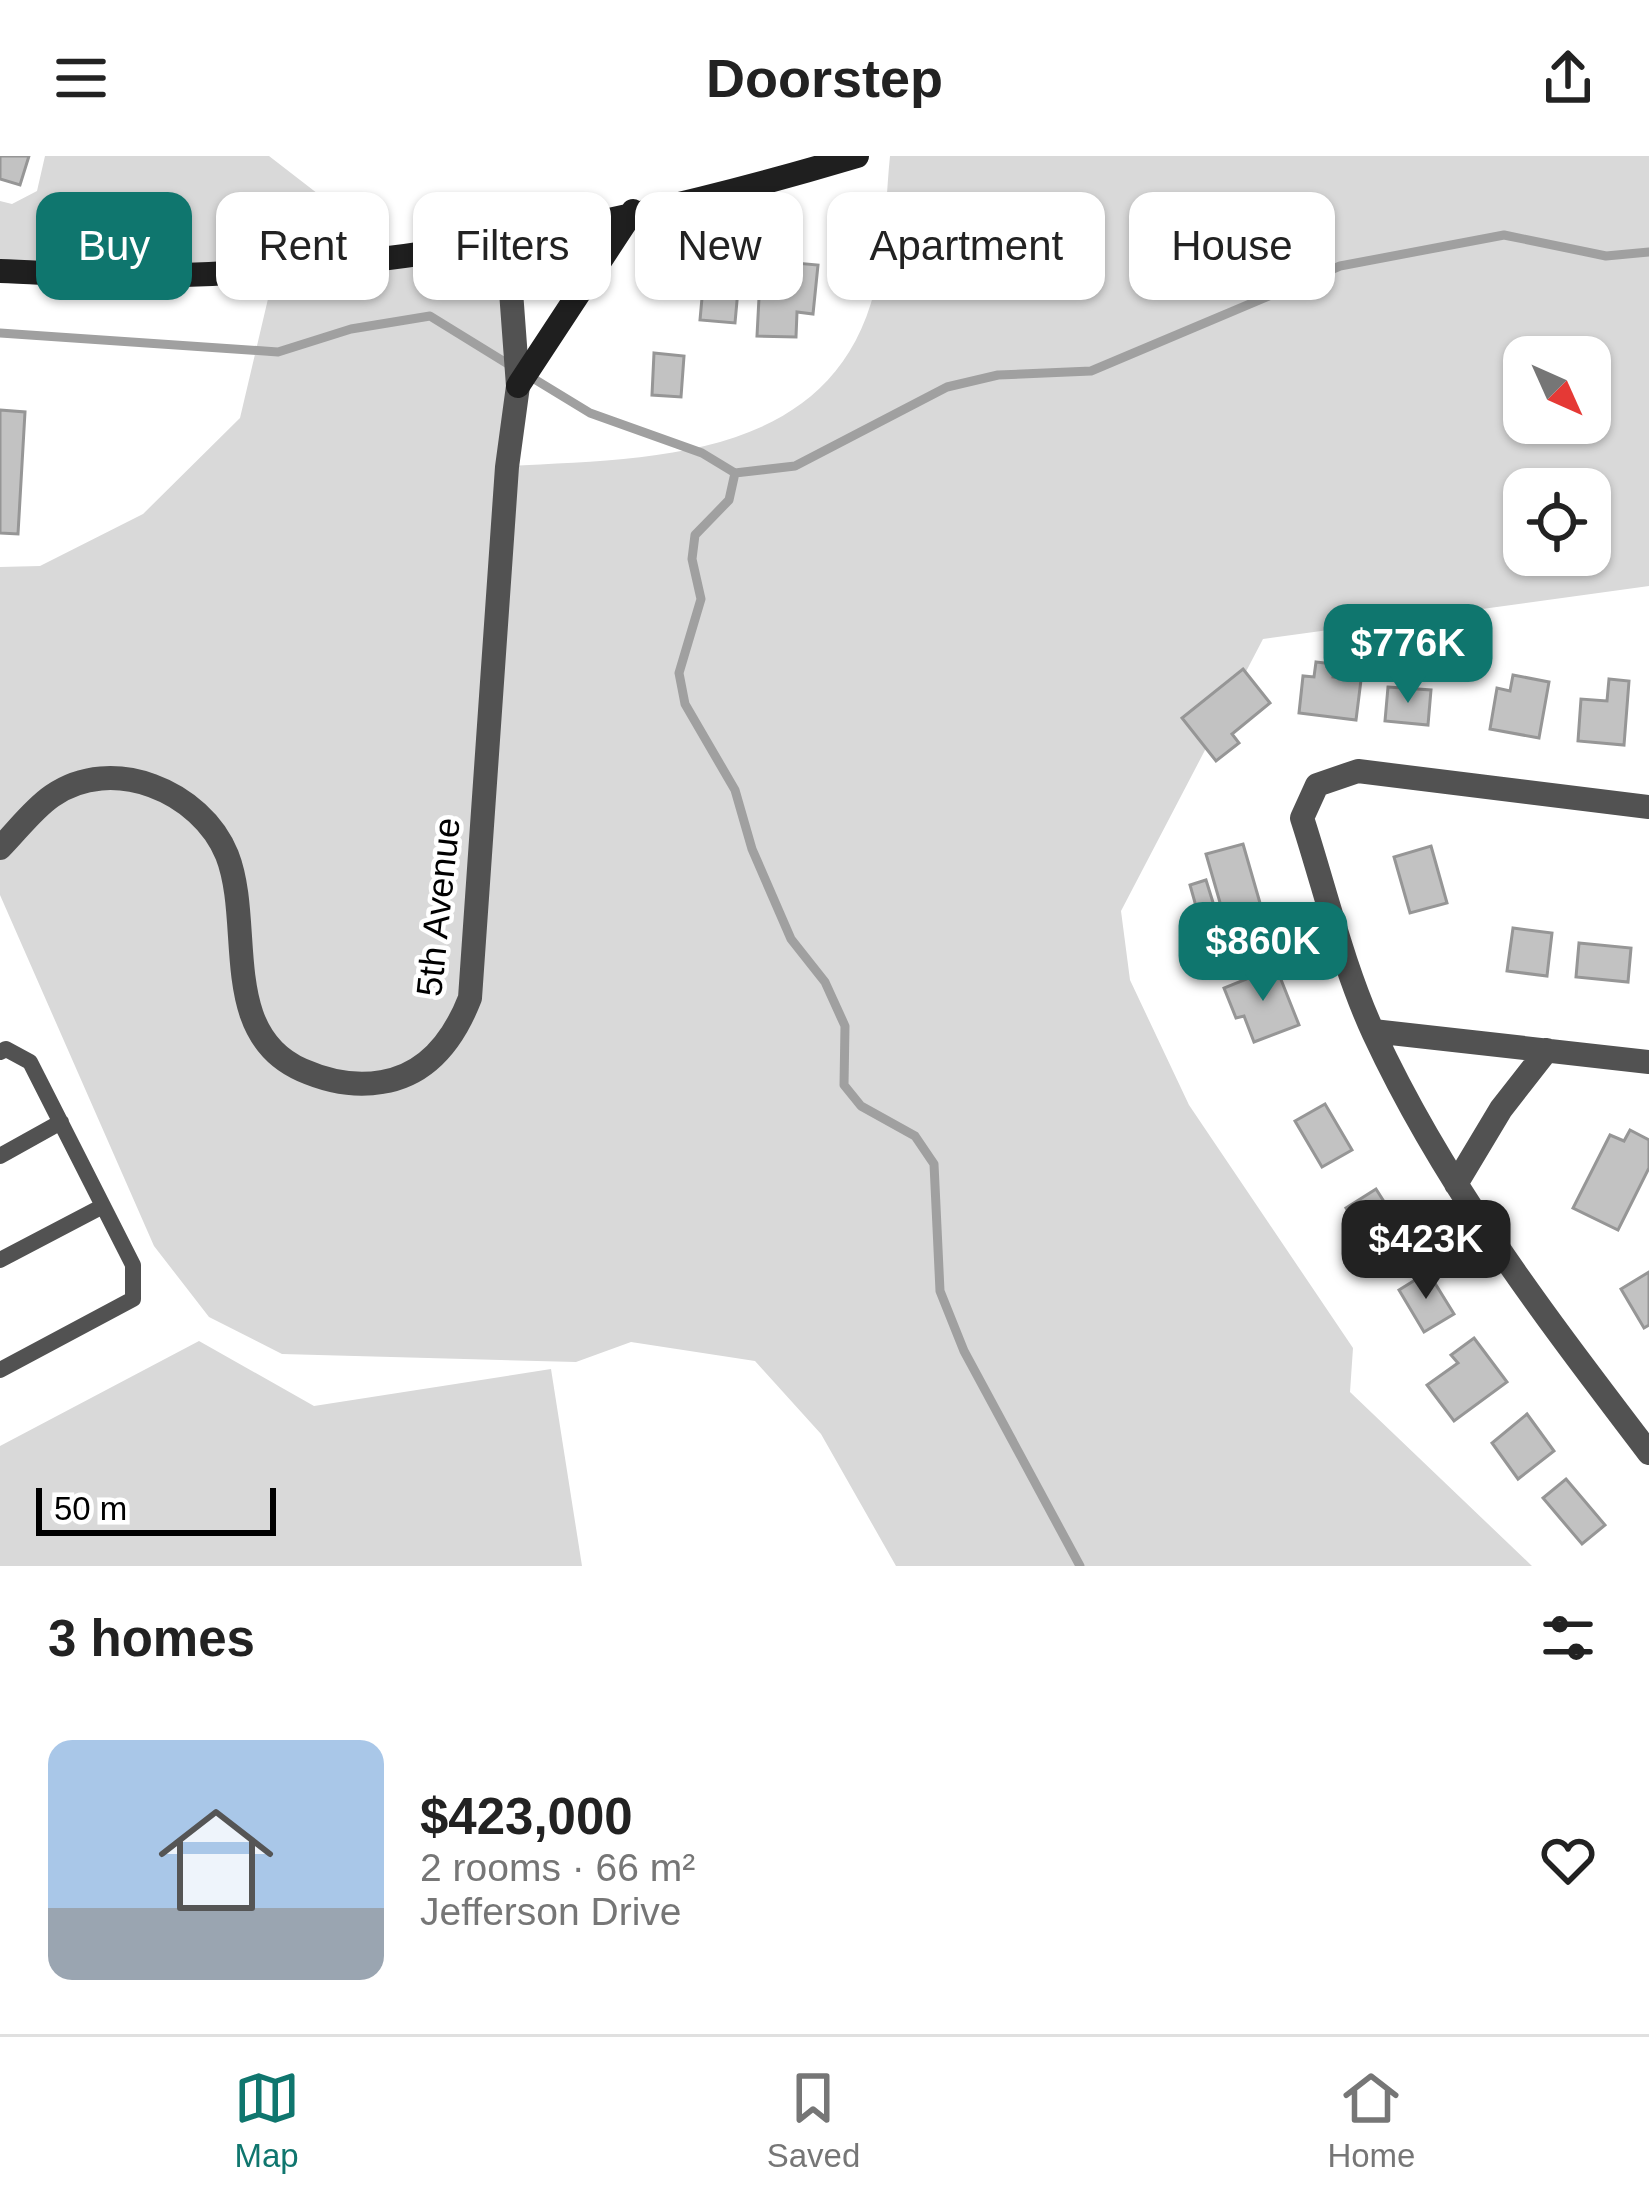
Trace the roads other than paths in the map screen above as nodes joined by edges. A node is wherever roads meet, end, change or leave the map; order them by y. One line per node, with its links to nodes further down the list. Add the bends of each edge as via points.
1 (856, 156): 2 (street)
2 (633, 211): 3 (street); 7 (street)
3 (611, 216)
4 (413, 252): 5 (street, via 174,275)
5 (0, 271)
6 (512, 300): 7 (street, 5th Avenue)
7 (518, 386): 9 (street, 5th Avenue, via 470,998 431,1059 406,1077 350,1084 290,1064 268,1046 246,1001 228,859 210,821 158,788 92,778 52,796)
8 (1649, 807): 10 (street, via 1358,771 1317,785 1302,818)
9 (0, 848)
10 (1373, 1031): 11 (street); 16 (street)
11 (1547, 1050): 13 (street); 16 (street)
12 (0, 1052): 14 (lane, via 29,1062)
13 (1649, 1062)
14 (61, 1122): 15 (lane); 17 (lane)
15 (0, 1156)
16 (1456, 1184): 20 (street)
17 (103, 1206): 18 (lane); 19 (lane, via 133,1265 133,1299)
18 (0, 1260)
19 (0, 1370)
20 (1649, 1453)

